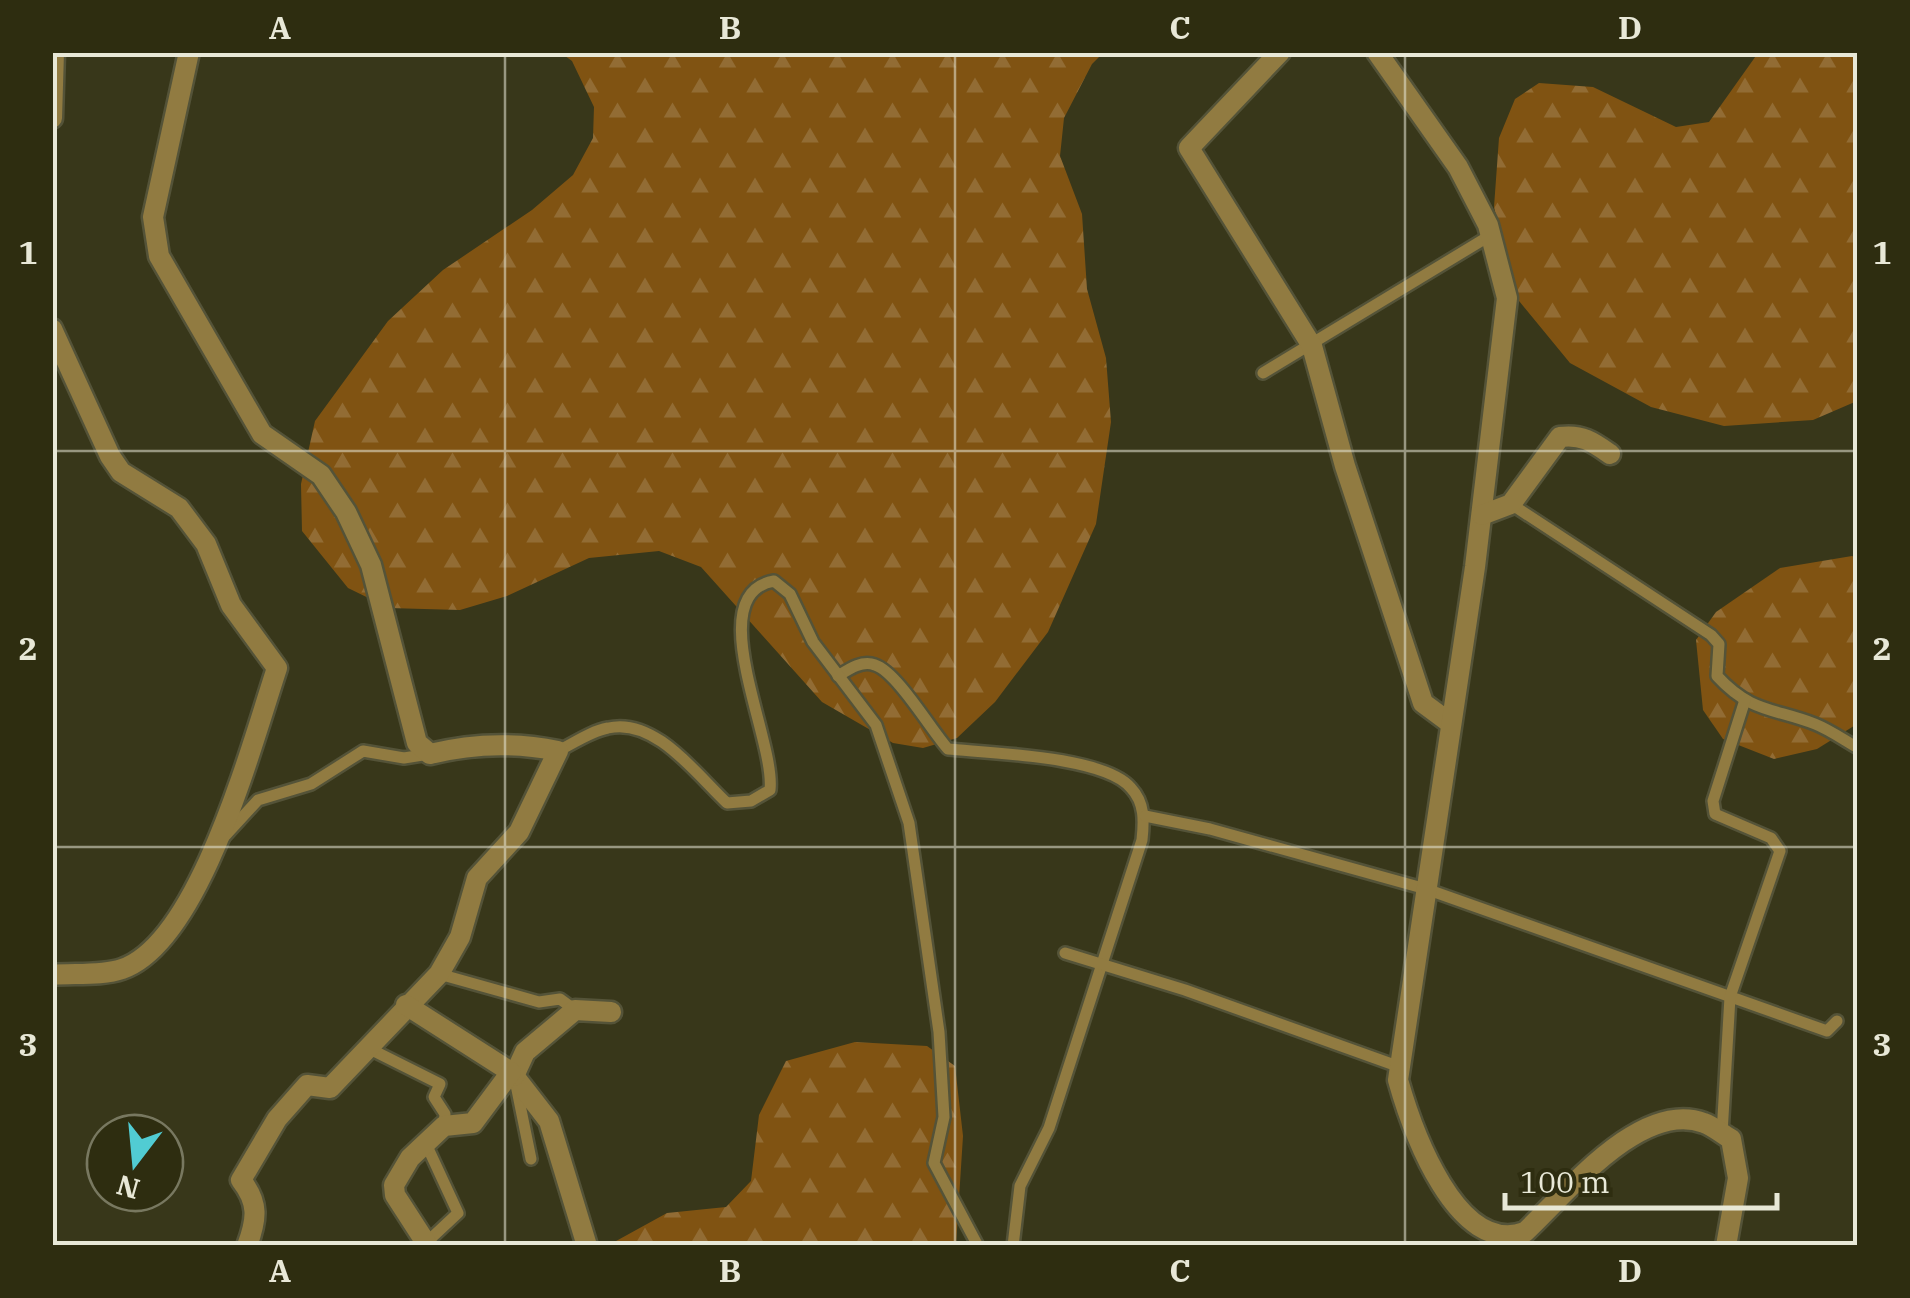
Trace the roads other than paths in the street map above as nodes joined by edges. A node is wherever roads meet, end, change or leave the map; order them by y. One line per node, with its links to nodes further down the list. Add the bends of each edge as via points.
1 (54, 52): 5 (street)
2 (189, 52): 18 (street, via 153,217 159,256 262,434 321,475 346,512 371,565 417,743)
3 (1280, 52): 8 (street, via 1189,148)
4 (1377, 52): 6 (street, via 1458,167)
5 (52, 118)
6 (1491, 235): 8 (lane); 12 (street, via 1507,298)
7 (52, 329): 20 (street, via 110,456 121,472 179,508 206,544 231,605 277,668)
8 (1312, 346): 9 (lane); 15 (street, via 1423,702)
9 (1263, 373)
10 (1610, 454): 11 (street, via 1591,440 1560,437)
11 (1511, 504): 12 (street); 14 (lane, via 1712,634 1719,644 1717,676)
12 (1482, 515): 15 (street)
13 (838, 676): 17 (lane, via 812,642 790,594 774,581 758,584 746,595 738,624 773,768 770,790 728,803 636,726 606,728); 19 (lane, via 872,663 887,671 948,749 1028,753 1118,778 1132,788); 42 (lane, via 876,725 909,823 938,1032 944,1117 934,1163)
14 (1745, 700): 16 (lane); 26 (lane, via 1713,801 1715,814 1771,838 1780,851)
15 (1450, 722): 21 (street)
16 (1858, 748)
17 (558, 751): 18 (street, via 467,745); 24 (street, via 519,832 477,878 460,937)
18 (430, 754): 20 (lane, via 362,752 311,784 258,800)
19 (1145, 816): 21 (lane); 23 (lane)
20 (219, 838): 25 (street, via 170,934 122,969)
21 (1426, 890): 26 (lane); 32 (street)
22 (1065, 953): 23 (lane)
23 (1101, 966): 32 (lane); 43 (lane, via 1049,1128 1020,1186)
24 (439, 974): 27 (street); 28 (lane, via 539,1002 560,1000)
25 (52, 975)
26 (1730, 997): 30 (lane, via 1827,1031); 35 (lane)
27 (406, 1005): 31 (street); 33 (street)
28 (575, 1010): 29 (street); 33 (street, via 525,1052)
29 (611, 1012)
30 (1836, 1021)
31 (366, 1047): 34 (lane, via 440,1084 434,1098); 40 (street, via 330,1088 307,1085 268,1134 241,1180 254,1197 256,1222)
32 (1400, 1067): 38 (street, via 1409,1120 1457,1209)
33 (513, 1074): 34 (street, via 473,1123); 37 (lane); 41 (street, via 549,1121)
34 (444, 1126): 36 (street)
35 (1722, 1134): 38 (street, via 1702,1122 1666,1121 1632,1132); 44 (street, via 1731,1139 1738,1178)
36 (427, 1146): 39 (lane, via 458,1213); 39 (street, via 394,1184)
37 (531, 1160)
38 (1506, 1242)
39 (428, 1244)
40 (247, 1246)
41 (587, 1246)
42 (978, 1246)
43 (1013, 1246)
44 (1726, 1246)

